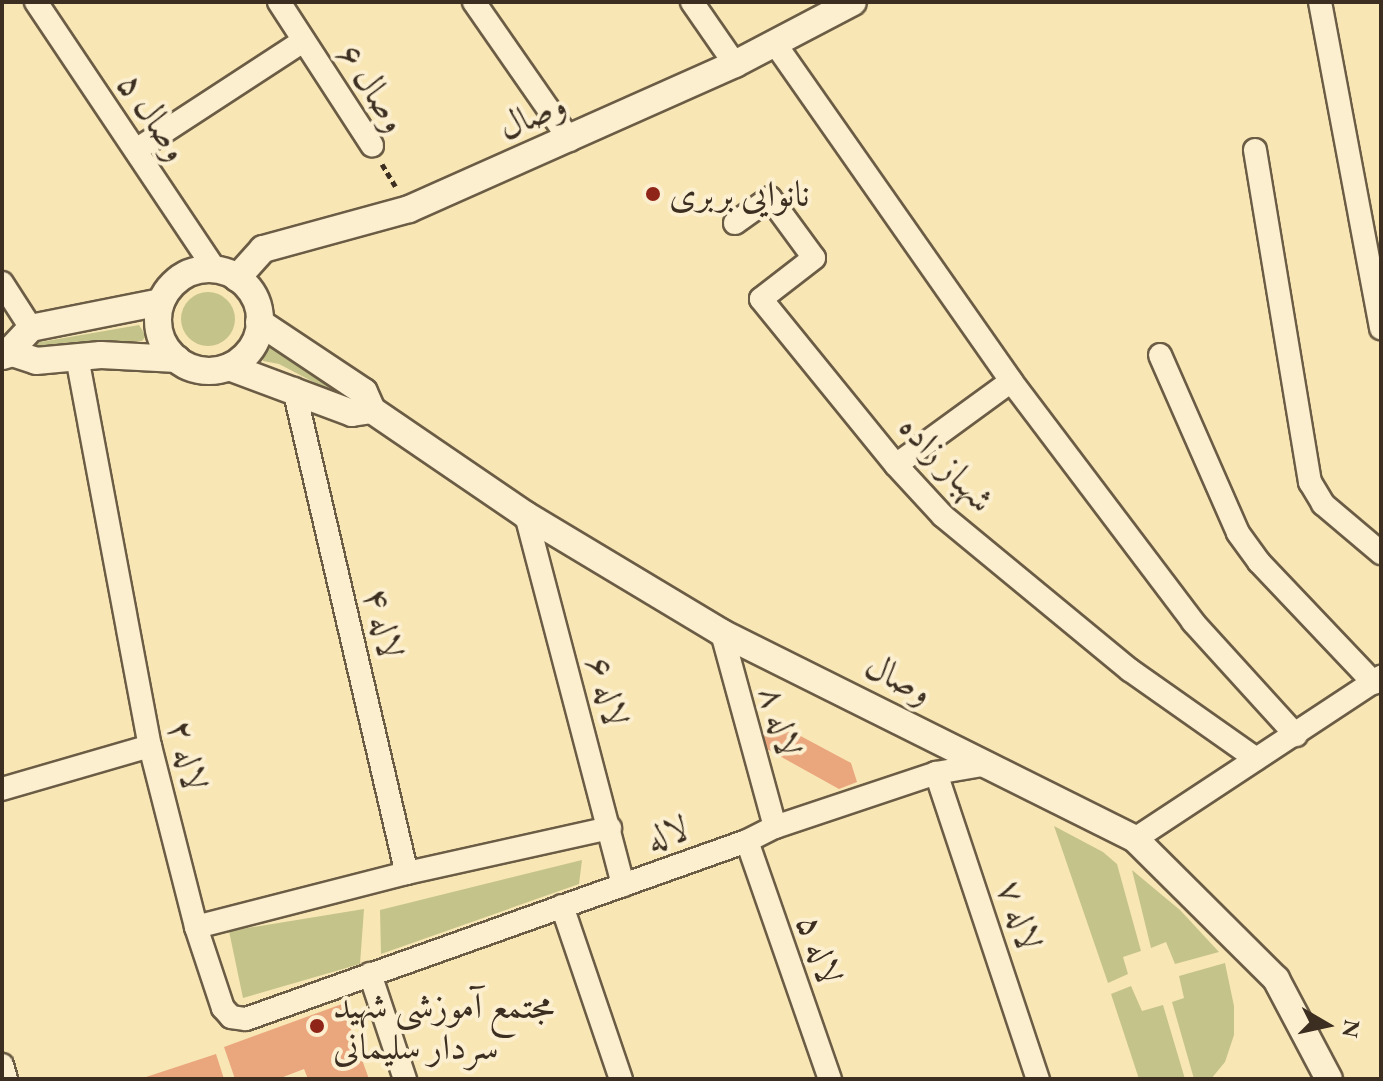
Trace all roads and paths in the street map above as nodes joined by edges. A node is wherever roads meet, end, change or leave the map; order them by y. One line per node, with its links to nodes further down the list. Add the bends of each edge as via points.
1 (36, 2): 12 (street, وصال ۵)
2 (279, 2): 7 (street, وصال ۶)
3 (474, 2): 10 (street)
4 (692, 2): 9 (street)
5 (853, 2): 8 (street, وصال)
6 (1320, 2): 21 (street)
7 (303, 41): 11 (street, وصال ۶); 12 (street)
8 (776, 45): 9 (street, وصال); 27 (street)
9 (735, 64): 10 (street, وصال)
10 (570, 140): 14 (street, وصال)
11 (372, 145): 14 (path, وصال ۶)
12 (136, 150): 16 (street, وصال ۵)
13 (1255, 150): 32 (street, via 1310,482 1323,504)
14 (409, 209): 16 (street, وصال, via 263,249)
15 (735, 223): 30 (street, شهباز زاده, via 770,198 814,258 761,299)
16 (226, 273): 18 (street, via 183,276); 19 (street, via 255,297)
17 (2, 283): 20 (street)
18 (161, 302): 20 (street); 25 (street, via 160,336)
19 (259, 322): 26 (street, via 253,345); 29 (street, via 364,392)
20 (31, 328): 22 (street)
21 (1381, 328)
22 (5, 353): 24 (street, via 36,361)
23 (1160, 355): 34 (street, via 1238,533 1259,562)
24 (77, 357): 25 (street); 36 (street, لاله ۲)
25 (177, 359): 26 (street, via 196,369)
26 (229, 367): 28 (street)
27 (1011, 381): 30 (street); 35 (street, via 1193,622)
28 (294, 389): 29 (street, via 352,413); 45 (street, لاله ۴)
29 (372, 410): 31 (street, وصال)
30 (896, 465): 37 (street, شهباز زاده, via 943,516 1130,670)
31 (526, 515): 33 (street, وصال); 42 (street, لاله ۶)
32 (1381, 553)
33 (722, 633): 38 (street, وصال); 41 (street, لاله ۸)
34 (1377, 680): 35 (street)
35 (1296, 735): 37 (street)
36 (150, 746): 40 (street); 48 (street, لاله ۲)
37 (1256, 759): 43 (street)
38 (988, 764): 39 (street, لاله); 43 (street, وصال)
39 (936, 773): 41 (street, لاله); 55 (street, لاله ۷)
40 (2, 789)
41 (775, 827): 44 (street, لاله)
42 (610, 828): 45 (street); 46 (street, لاله ۶)
43 (1135, 839): 56 (street, وصال, via 1276,979)
44 (747, 841): 46 (street, لاله); 54 (street, لاله ۵)
45 (407, 873): 48 (street)
46 (623, 885): 47 (street, لاله)
47 (562, 906): 49 (street, لاله); 53 (street)
48 (196, 927): 49 (street, لاله ۲, via 223,1008 231,1017 246,1019)
49 (370, 974): 52 (street)
50 (2, 1065): 51 (street)
51 (6, 1079)
52 (405, 1079)
53 (621, 1079)
54 (830, 1079)
55 (1038, 1079)
56 (1329, 1079)

